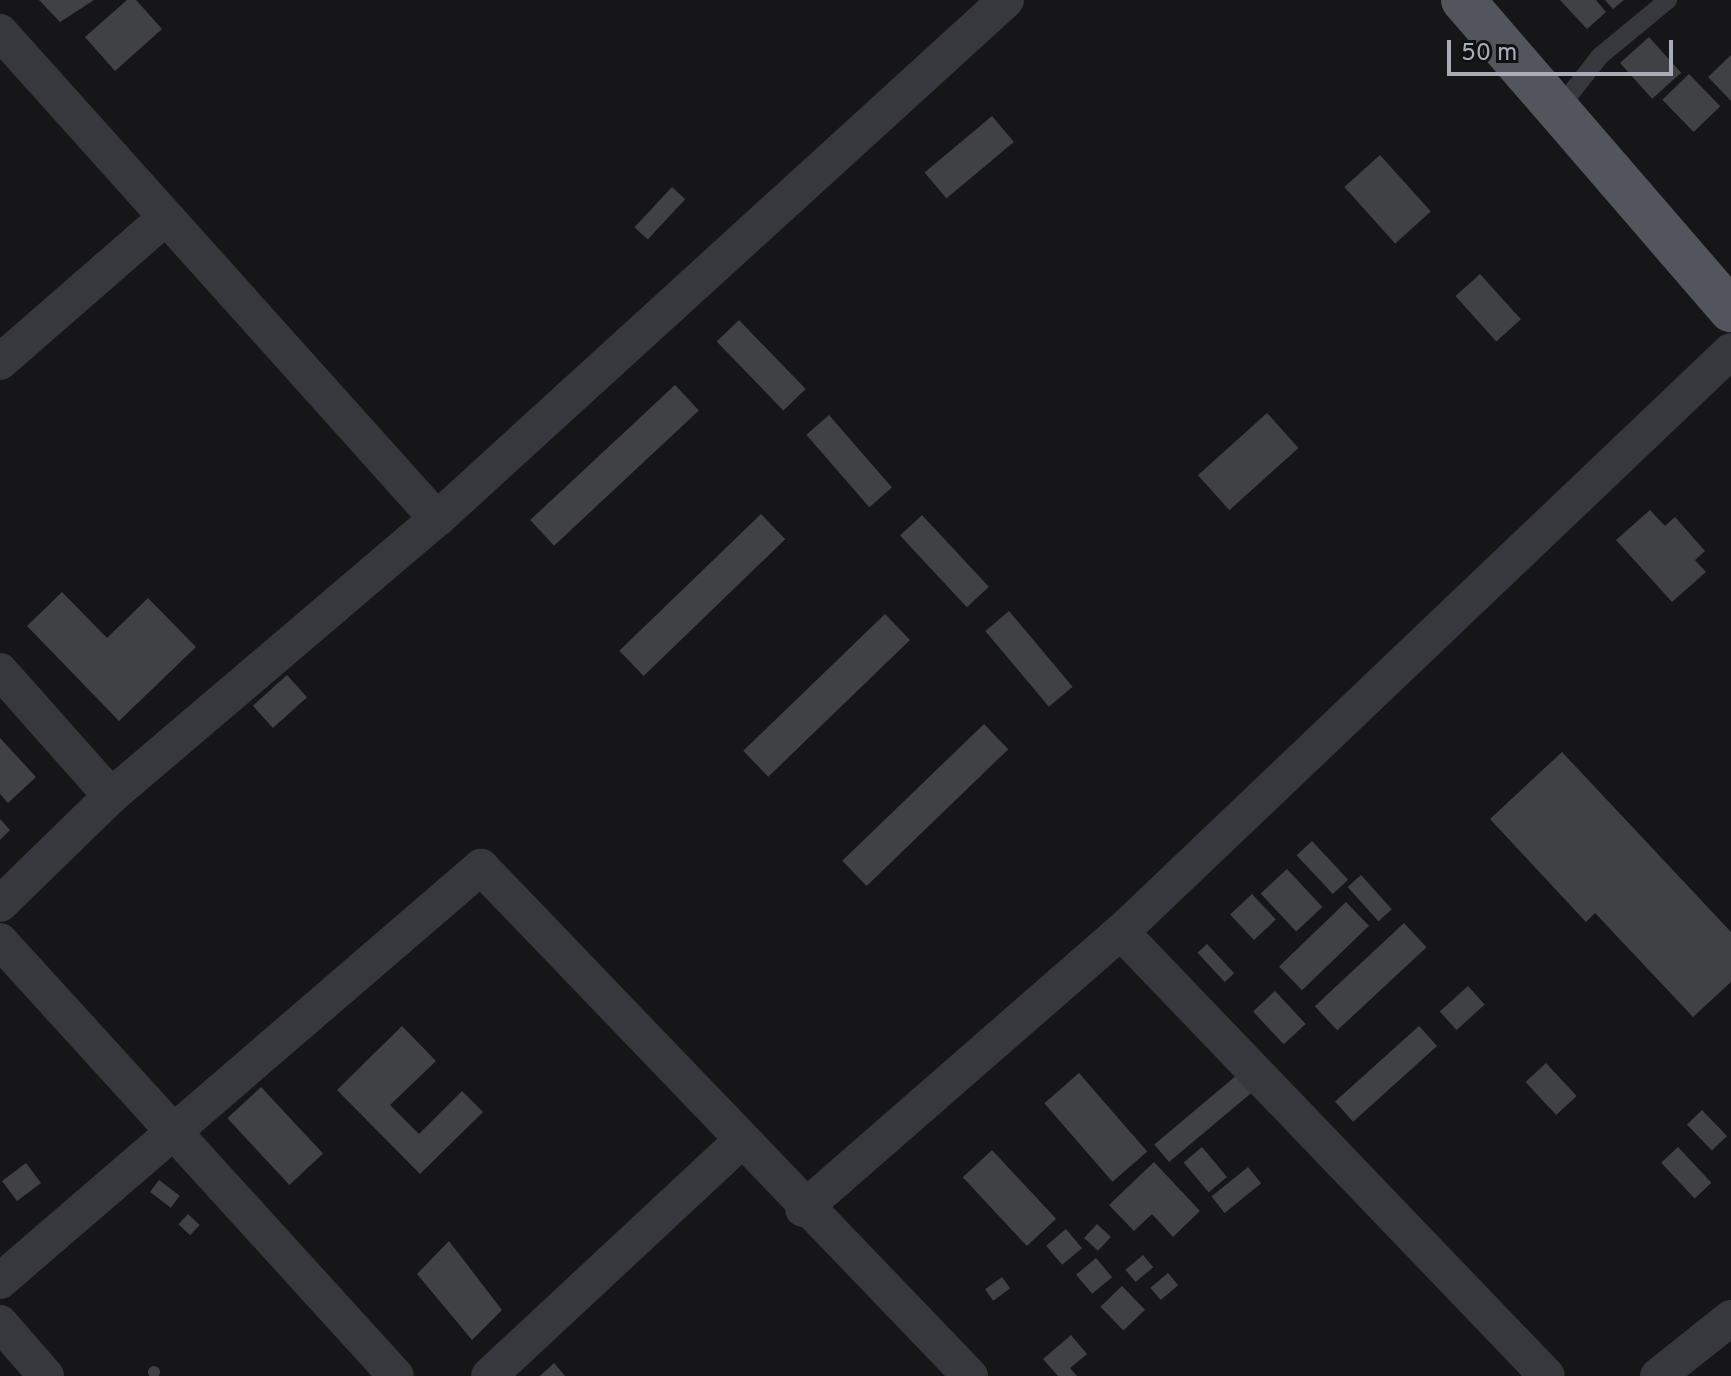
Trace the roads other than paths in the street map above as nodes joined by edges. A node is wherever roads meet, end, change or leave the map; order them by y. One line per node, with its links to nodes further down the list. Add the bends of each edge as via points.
1 (1006, 0): 10 (street)
2 (1463, 0): 5 (main road)
3 (1668, 0): 5 (lane, via 1600,56)
4 (0, 32): 6 (street)
5 (1560, 107): 7 (main road)
6 (164, 219): 9 (street); 10 (street)
7 (1731, 310)
8 (1731, 351): 14 (street)
9 (0, 362)
10 (437, 519): 12 (street)
11 (0, 671): 12 (street)
12 (111, 796): 13 (street)
13 (0, 904)
14 (1121, 932): 18 (street); 26 (street)
15 (0, 941): 16 (street)
16 (173, 1133): 17 (street, via 481,867); 19 (street); 23 (street)
17 (740, 1142): 18 (street); 24 (street)
18 (803, 1209): 25 (street)
19 (0, 1281)
20 (1731, 1318): 27 (street)
21 (0, 1323): 22 (street)
22 (46, 1376)
23 (396, 1376)
24 (489, 1376)
25 (970, 1376)
26 (1547, 1376)
27 (1658, 1376)

